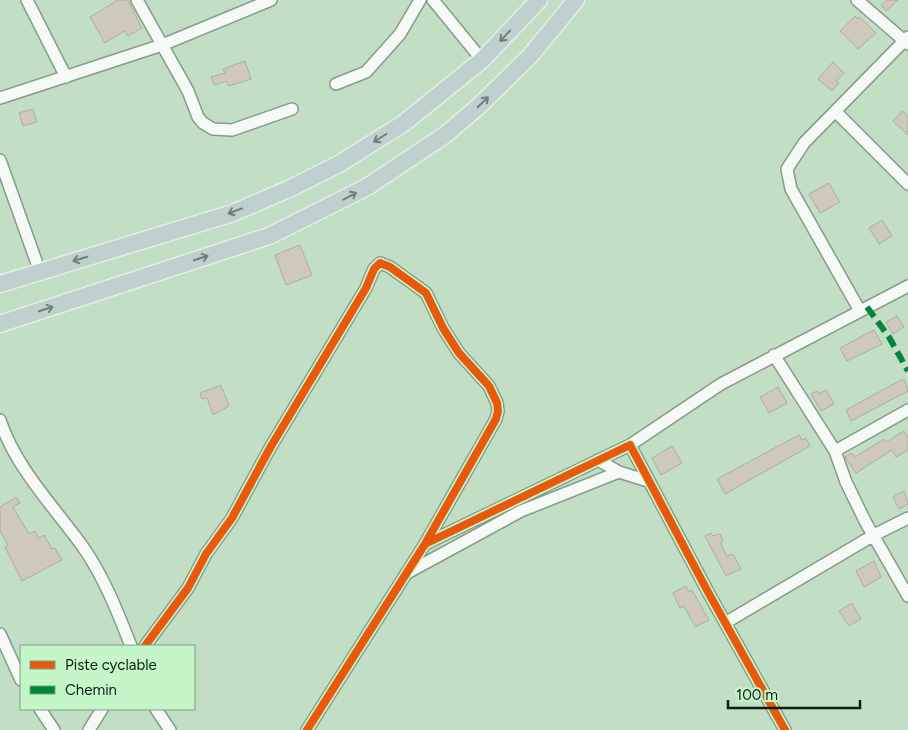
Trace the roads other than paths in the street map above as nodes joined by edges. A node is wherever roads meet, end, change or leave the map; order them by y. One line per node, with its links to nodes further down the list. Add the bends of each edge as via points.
1 (27, 0): 13 (street)
2 (137, 0): 11 (street)
3 (272, 0): 9 (street)
4 (420, 0): 14 (street, via 400,34 366,72)
5 (433, 0): 12 (street)
6 (539, 0): 12 (highway, one-way to 12)
7 (576, 0): 24 (highway, one-way to 7, via 269,236 367,187 445,136 479,106 530,56)
8 (857, 0): 10 (street)
9 (256, 3): 11 (street)
10 (907, 40): 17 (street)
11 (162, 45): 13 (street); 16 (street, via 188,90 198,117 213,128 232,130)
12 (482, 60): 20 (highway, one-way to 20, via 404,123 339,164 291,188 234,213)
13 (66, 77): 15 (street)
14 (336, 84)
15 (0, 98)
16 (292, 109)
17 (836, 112): 19 (street); 23 (street, via 804,143 786,174 791,189)
18 (0, 160): 20 (street)
19 (908, 184)
20 (40, 272): 21 (highway)
21 (0, 284)
22 (908, 286): 23 (street)
23 (860, 310): 25 (street)
24 (0, 324)
25 (774, 355): 28 (street, via 721,384); 29 (street)
26 (908, 410): 29 (street)
27 (0, 420): 42 (street, via 34,482 84,548 116,608)
28 (630, 445): 30 (street); 32 (street)
29 (835, 451): 36 (street, via 846,482)
30 (598, 460): 31 (street); 33 (street)
31 (619, 472): 32 (street); 35 (street)
32 (648, 481): 40 (street)
33 (504, 505): 35 (street); 37 (street)
34 (908, 518): 36 (street)
35 (504, 520): 38 (street)
36 (874, 535): 39 (street); 40 (street)
37 (425, 544): 38 (street); 43 (street, via 496,420 498,411 489,386 443,328 426,293 390,266 380,263 232,518 206,554 188,588)
38 (406, 574): 51 (street)
39 (908, 596)
40 (725, 623): 52 (street)
41 (0, 634): 44 (street)
42 (131, 645)
43 (146, 645)
44 (20, 678)
45 (41, 710): 48 (street)
46 (101, 710): 49 (street)
47 (157, 710): 50 (street)
48 (54, 730)
49 (89, 730)
50 (170, 730)
51 (307, 730)
52 (785, 730)

